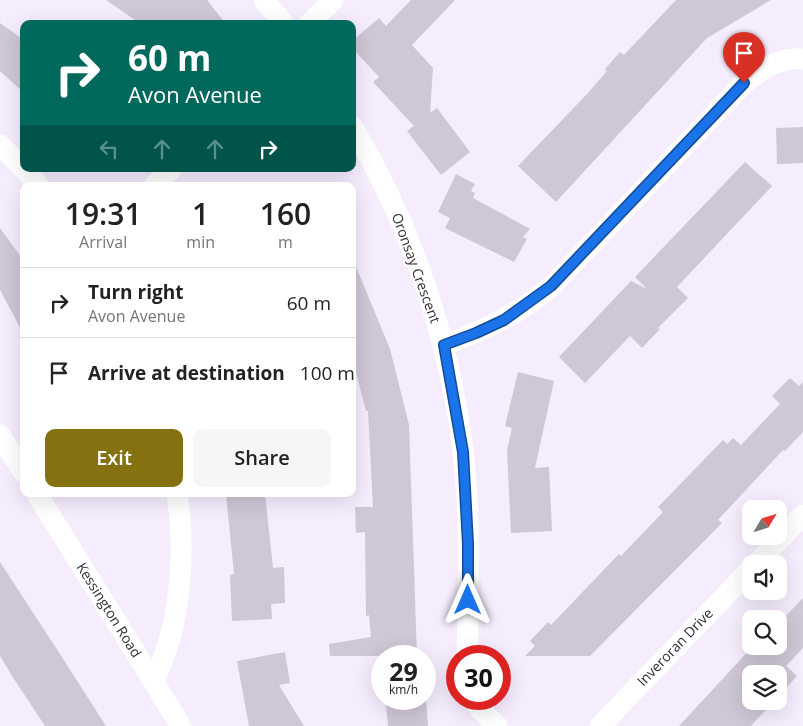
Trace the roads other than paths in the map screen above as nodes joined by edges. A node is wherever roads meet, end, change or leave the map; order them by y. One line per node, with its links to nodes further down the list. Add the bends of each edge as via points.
1 (264, 0): 3 (street)
2 (332, 0): 4 (street)
3 (281, 20)
4 (313, 20)
5 (803, 59): 13 (street, via 776,62 744,83 551,286 528,305 476,333)
6 (356, 134): 13 (street, Oronsay Crescent, via 384,186 415,257)
7 (0, 145): 8 (street)
8 (20, 165)
9 (27, 172): 11 (street)
10 (168, 172): 12 (street)
11 (35, 182)
12 (158, 182)
13 (444, 345): 21 (street, Oronsay Crescent, via 463,452 468,544)
14 (0, 435): 15 (street)
15 (20, 467)
16 (39, 497): 22 (street, Kessington Road)
17 (177, 497): 22 (street, via 180,550 174,625)
18 (803, 515): 19 (street)
19 (765, 555)
20 (742, 578): 26 (street, Inveroran Drive)
21 (467, 645)
22 (154, 680): 24 (street, Kessington Road)
23 (481, 710): 25 (street)
24 (181, 726)
25 (497, 726)
26 (600, 726)

